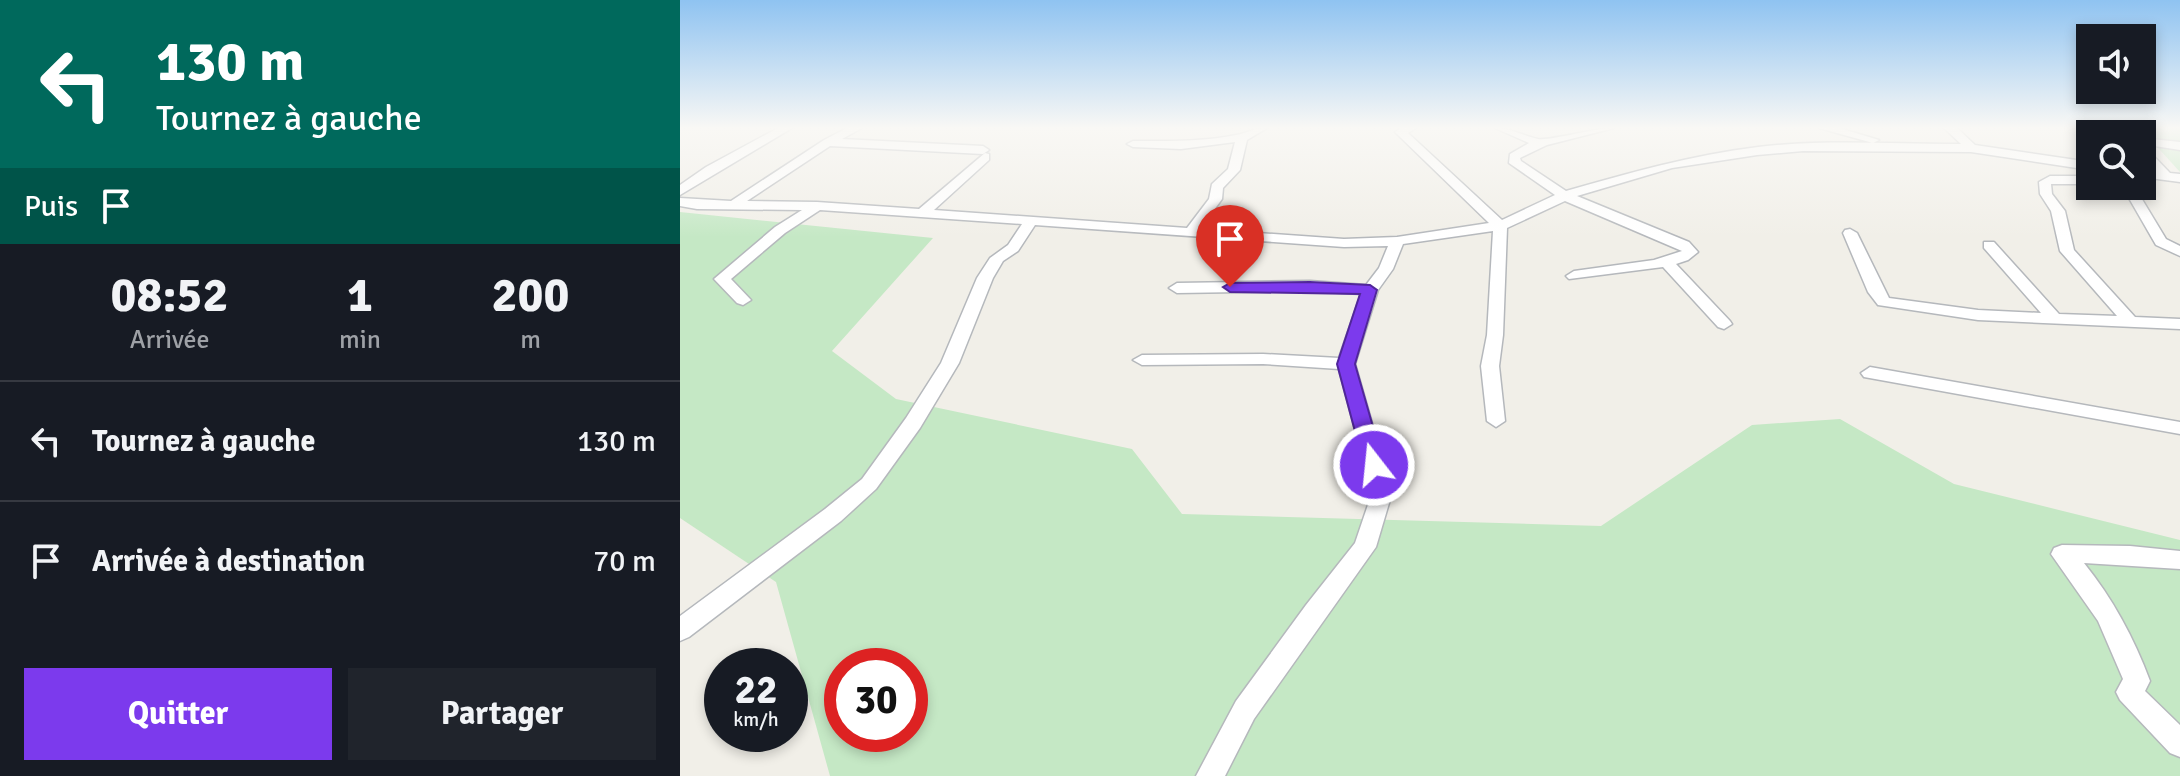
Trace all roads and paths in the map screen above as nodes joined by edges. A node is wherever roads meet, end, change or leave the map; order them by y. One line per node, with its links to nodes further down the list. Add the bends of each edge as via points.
1 (720, 164): 13 (street)
2 (794, 164): 17 (street)
3 (973, 164): 19 (street)
4 (1235, 164): 22 (street)
5 (1435, 164): 21 (street)
6 (1517, 164): 14 (street)
7 (1675, 164): 14 (street)
8 (2156, 164): 10 (street)
9 (2156, 175): 10 (street)
10 (2166, 176): 11 (street)
11 (2180, 178)
12 (2076, 180): 33 (street, via 2045,182 2067,251)
13 (680, 191)
14 (1566, 197): 21 (street); 27 (street, via 1691,252)
15 (2136, 200): 26 (street, via 2161,242)
16 (680, 202): 17 (street)
17 (736, 203): 18 (street)
18 (817, 206): 19 (street); 31 (street, via 725,275 722,279)
19 (922, 214): 20 (street)
20 (1031, 221): 22 (street); 42 (street, via 1013,248 997,258 950,363 869,484)
21 (1500, 226): 24 (street); 39 (street, via 1490,366)
22 (1190, 233): 24 (street, via 1313,242)
23 (1850, 233): 32 (street, via 1884,302)
24 (1397, 241): 30 (street)
25 (1989, 245): 32 (street)
26 (2180, 252)
27 (1666, 262): 28 (street); 34 (street)
28 (1574, 276)
29 (1177, 288): 30 (street)
30 (1370, 290): 37 (street)
31 (743, 300)
32 (2056, 320): 33 (street)
33 (2131, 322): 35 (street)
34 (1724, 324)
35 (2180, 324)
36 (1142, 360): 37 (street)
37 (1346, 364): 44 (street, via 1382,493 1365,547 1245,710)
38 (1870, 373): 40 (street)
39 (1496, 421)
40 (2180, 428)
41 (2180, 560): 43 (street, via 2062,554 2086,580 2128,655 2137,681 2129,692)
42 (680, 630)
43 (2180, 744)
44 (1210, 776)

